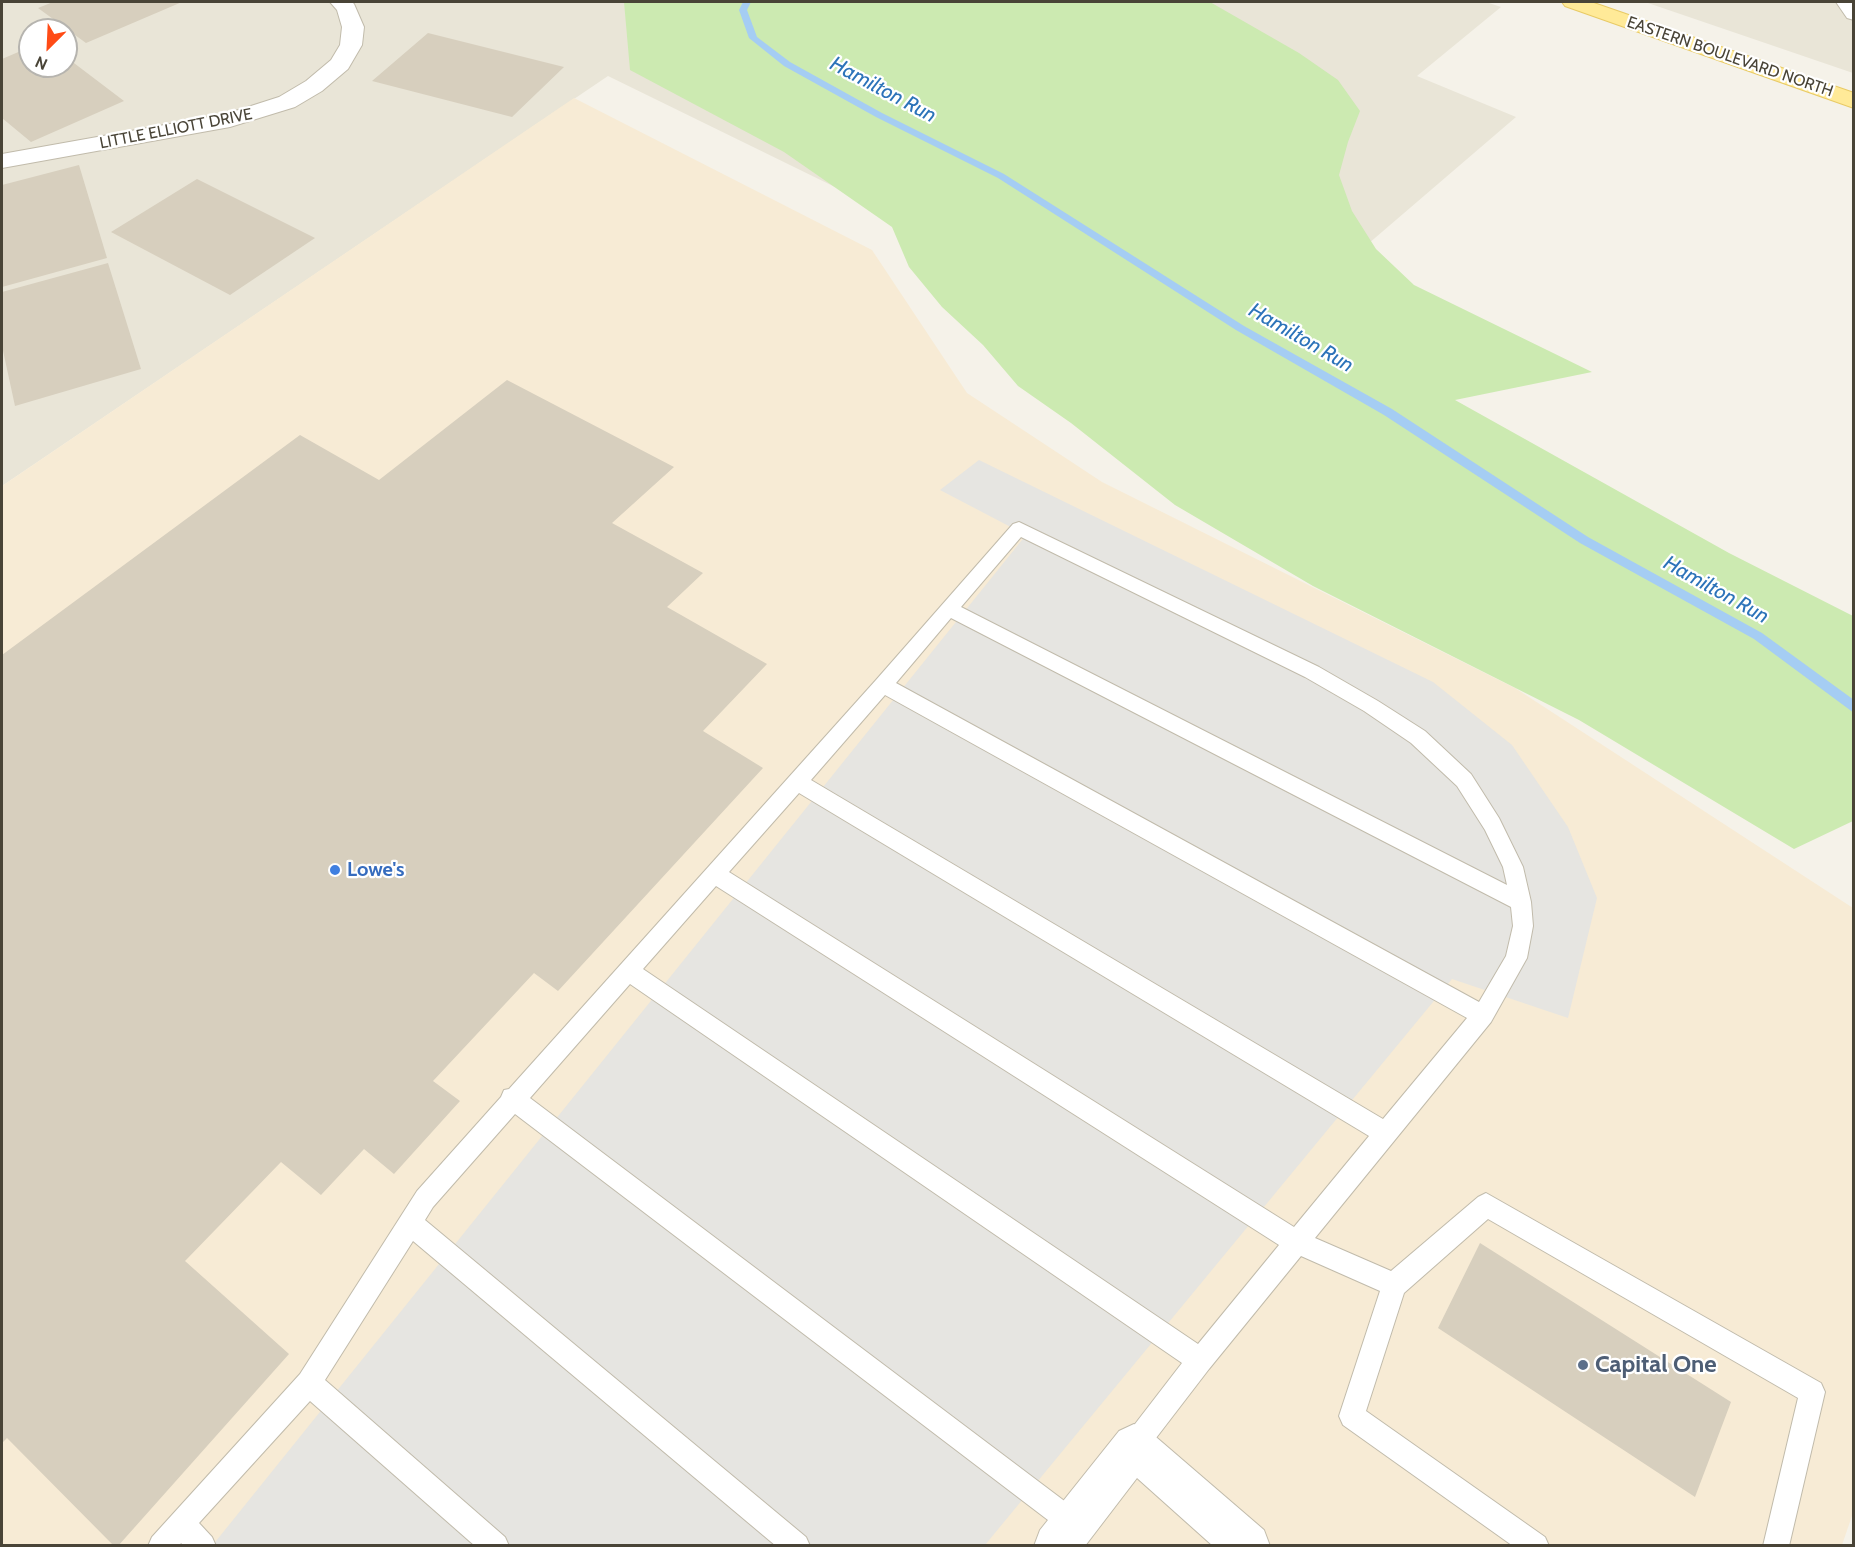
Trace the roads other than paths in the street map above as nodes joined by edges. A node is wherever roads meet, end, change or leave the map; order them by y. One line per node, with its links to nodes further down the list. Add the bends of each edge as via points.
1 (340, 2): 6 (street, LITTLE ELLIOTT DRIVE, via 347,8 353,27 351,45 340,64 287,102 230,120)
2 (1572, 2): 5 (main road, EASTERN BOULEVARD NORTH)
3 (1846, 2): 4 (street)
4 (1854, 15)
5 (1854, 101)
6 (2, 161)
7 (950, 609): 8 (lane); 11 (lane); 11 (lane, via 1019,528 1312,672 1418,737 1464,780 1513,867)
8 (883, 686): 9 (lane); 13 (lane)
9 (796, 781): 10 (lane); 15 (lane)
10 (714, 874): 12 (lane); 17 (lane)
11 (1521, 902): 13 (lane, via 1523,926 1516,958)
12 (627, 970): 14 (lane); 19 (lane)
13 (1484, 1015): 15 (lane)
14 (512, 1098): 16 (lane, via 425,1199); 23 (lane)
15 (1385, 1133): 17 (lane)
16 (410, 1223): 20 (lane); 27 (lane)
17 (1297, 1242): 18 (lane); 19 (lane)
18 (1395, 1285): 29 (lane, via 1352,1416); 30 (lane, via 1486,1204 1812,1392)
19 (1200, 1360): 21 (lane)
20 (309, 1383): 22 (lane); 26 (lane)
21 (1134, 1446): 23 (street); 28 (street)
22 (181, 1524): 24 (lane); 25 (lane)
23 (1065, 1535)
24 (161, 1545)
25 (203, 1545)
26 (496, 1545)
27 (796, 1545)
28 (1248, 1545)
29 (1536, 1545)
30 (1776, 1545)

